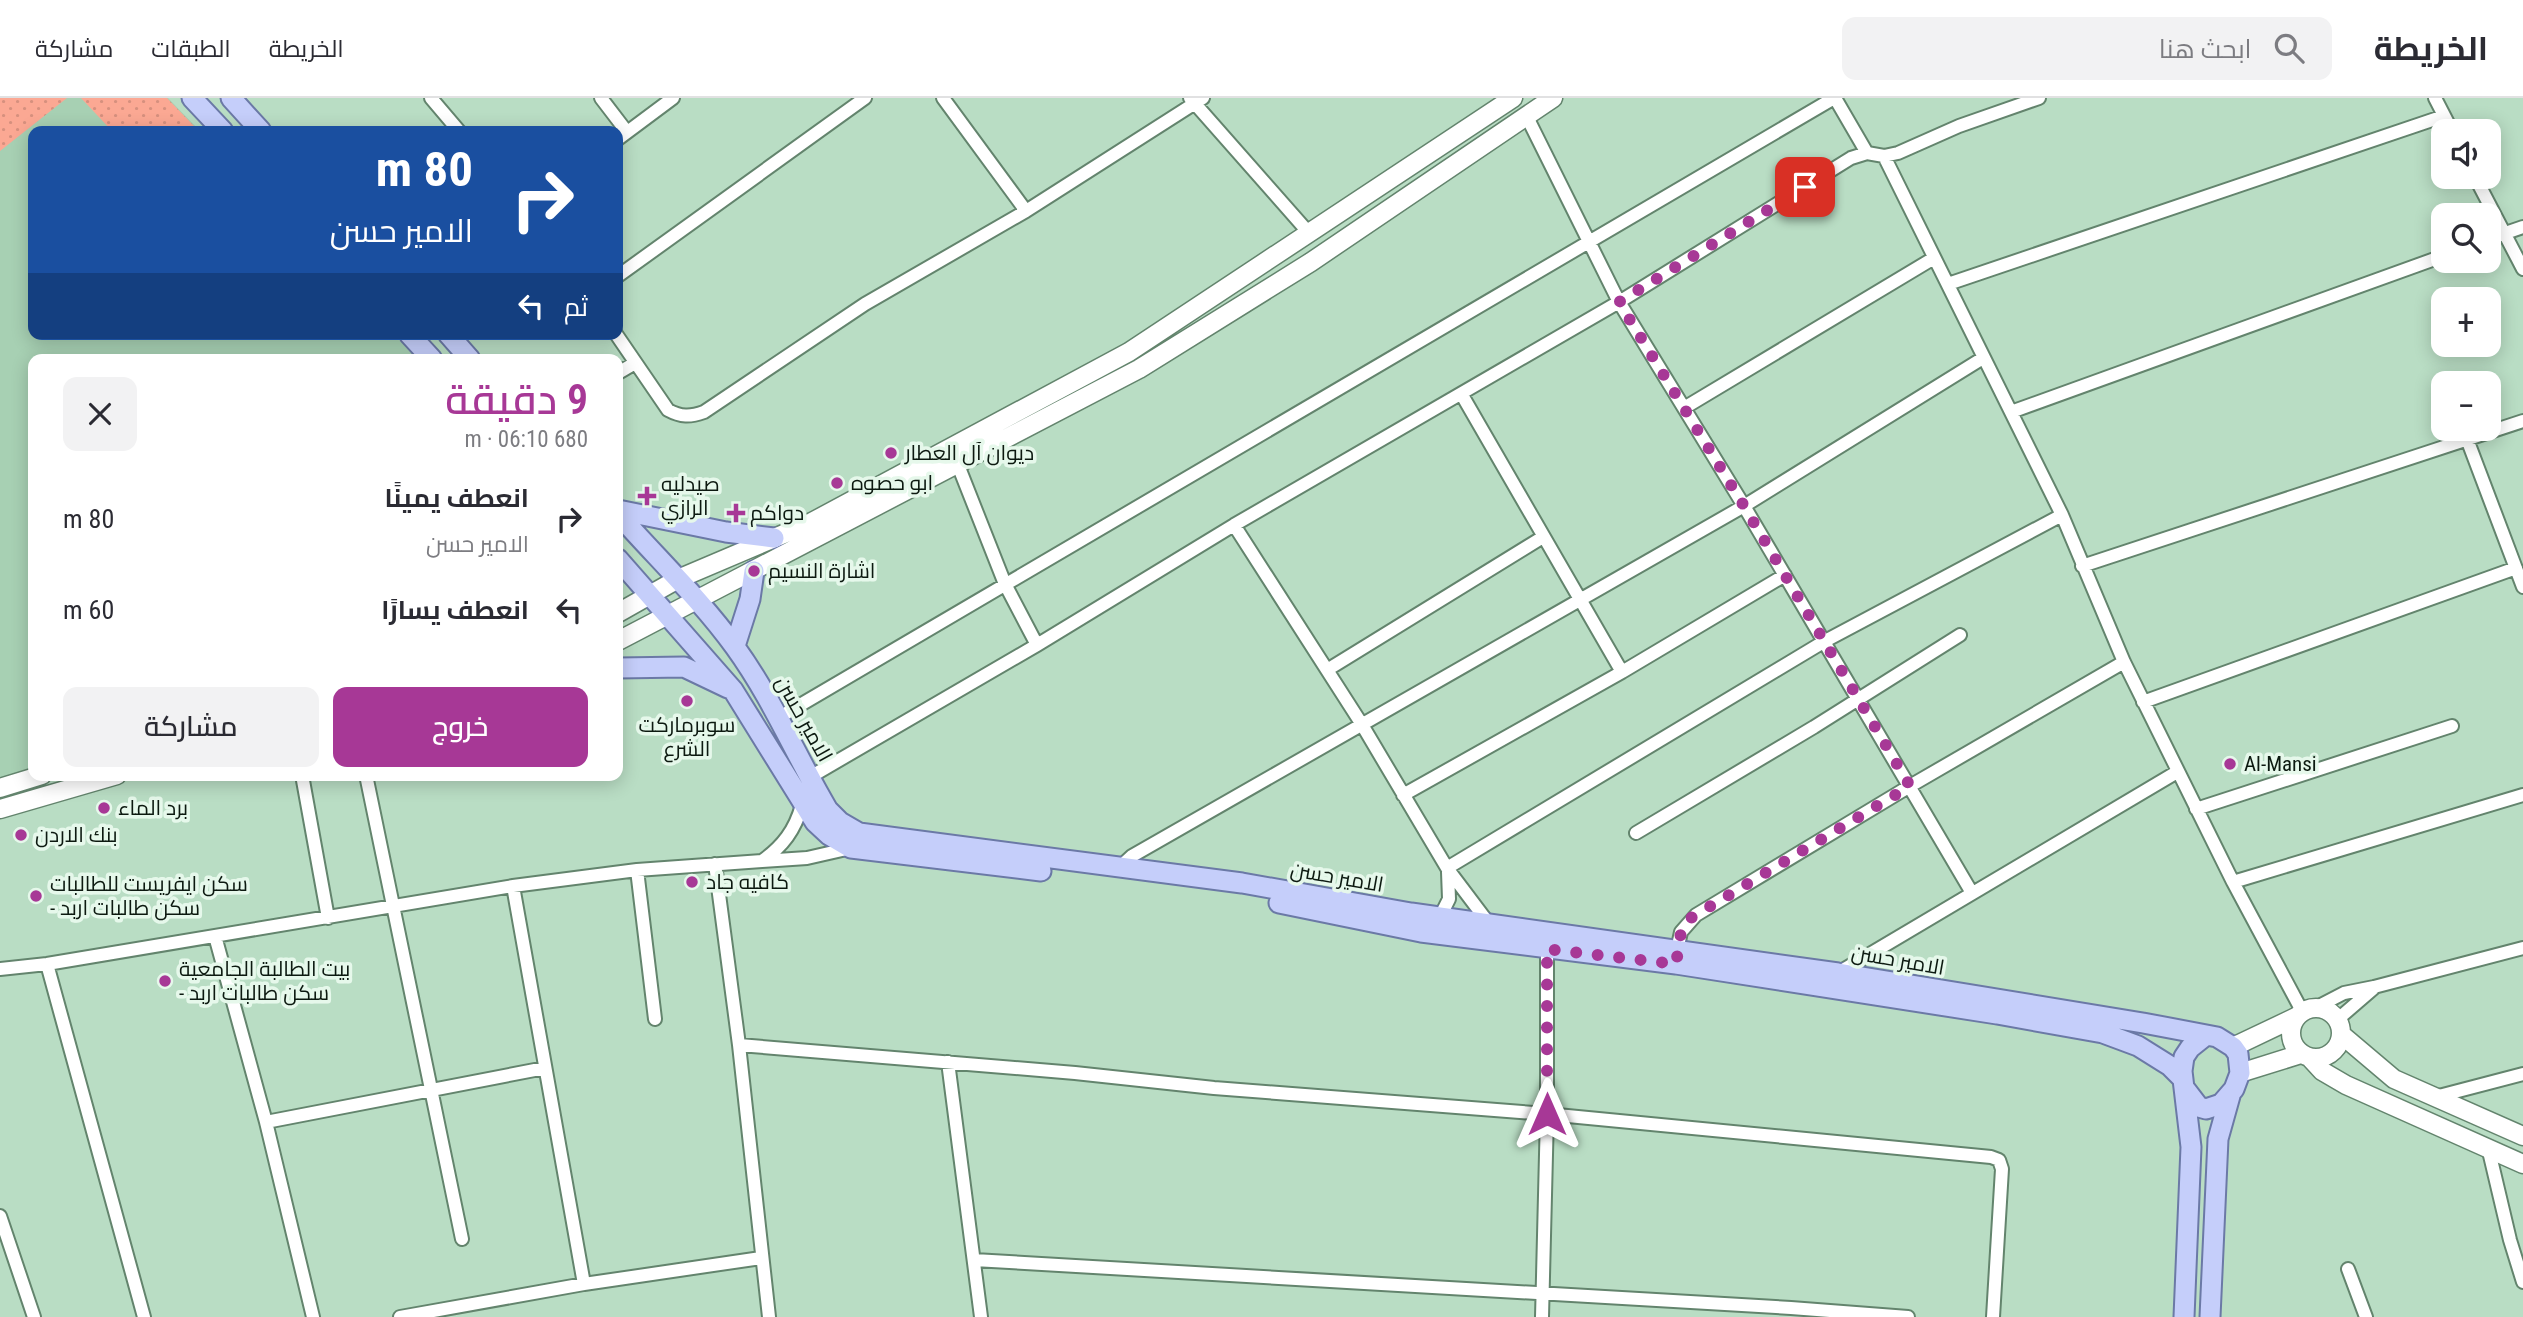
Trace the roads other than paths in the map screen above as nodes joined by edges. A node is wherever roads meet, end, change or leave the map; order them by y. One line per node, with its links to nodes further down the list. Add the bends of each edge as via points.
1 (192, 98): 17 (main road)
2 (230, 98): 18 (main road)
3 (431, 98): 19 (street)
4 (601, 98): 20 (street)
5 (673, 98): 21 (street)
6 (865, 98): 34 (street)
7 (943, 98): 25 (street)
8 (1513, 98): 27 (main road)
9 (1553, 98): 15 (main road)
10 (1834, 98): 22 (street); 30 (street)
11 (2039, 98): 23 (street)
12 (2435, 98): 14 (street)
13 (1195, 100): 25 (street); 27 (street)
14 (2444, 116): 16 (street); 35 (street)
15 (1527, 117): 30 (street); 52 (main road, via 1311,262 1139,369)
16 (2446, 119)
17 (218, 126)
18 (256, 126)
19 (455, 126)
20 (617, 126)
21 (623, 134)
22 (1867, 153): 23 (street); 36 (street, via 1851,158)
23 (1884, 156): 31 (street)
24 (2481, 189): 28 (street)
25 (1026, 211): 43 (street, via 865,304 704,412 680,416 667,410)
26 (2523, 227): 28 (street)
27 (1309, 233): 59 (main road, via 1129,352 856,499)
28 (2505, 233): 29 (street); 33 (street)
29 (2501, 234)
30 (1588, 241): 36 (street); 66 (street)
31 (1934, 258): 35 (street); 46 (street)
32 (2431, 260): 47 (street)
33 (2523, 269)
34 (623, 272)
35 (1948, 284): 42 (street)
36 (1619, 302): 45 (street); 46 (street)
37 (415, 340): 40 (main road)
38 (453, 340): 41 (main road)
39 (619, 340): 43 (street)
40 (427, 354)
41 (466, 354)
42 (1983, 358): 47 (street); 53 (street)
43 (635, 363): 44 (street)
44 (623, 370)
45 (1462, 395): 57 (street); 58 (street)
46 (1685, 408): 53 (street)
47 (2011, 412): 55 (street)
48 (2523, 421): 49 (street)
49 (2501, 428)
50 (2461, 441): 61 (street)
51 (2468, 441): 62 (street)
52 (958, 465): 63 (main road); 66 (street)
53 (1744, 506): 64 (street); 70 (street)
54 (623, 513): 59 (main road)
55 (2062, 515): 61 (street); 75 (street)
56 (623, 518): 65 (main road, الامير حسن)
57 (1234, 525): 76 (street); 80 (street)
58 (1543, 537): 70 (street); 80 (street)
59 (774, 538): 65 (main road)
60 (623, 565): 68 (main road, الامير حسن)
61 (2082, 566): 78 (street)
62 (2515, 568): 67 (street); 84 (street)
63 (754, 571): 69 (main road); 77 (main road)
64 (1785, 575): 75 (street); 81 (street)
65 (678, 579): 68 (main road); 69 (main road, الامير حسن)
66 (1005, 584): 76 (street); 85 (street)
67 (2523, 587)
68 (649, 595): 71 (main road); 72 (main road, الامير حسن)
69 (694, 599): 72 (main road); 77 (main road, الامير حسن)
70 (1579, 600): 81 (street); 86 (street)
71 (623, 609)
72 (666, 615): 74 (main road); 82 (main road, الامير حسن)
73 (1960, 635): 83 (street)
74 (623, 638)
75 (1825, 641): 83 (street); 106 (street)
76 (1037, 645): 89 (street)
77 (734, 646): 85 (main road, الامير حسن)
78 (2124, 662): 84 (street); 94 (street)
79 (623, 668): 82 (main road, via 684,667)
80 (1327, 670): 86 (street)
81 (1622, 672): 96 (street)
82 (733, 690): 98 (main road, الامير حسن)
83 (1858, 698): 94 (street); 101 (street)
84 (2143, 702): 88 (street)
85 (778, 718): 89 (main road, الامير حسن)
86 (1361, 723): 96 (street); 105 (street, via 1132,856)
87 (2452, 726): 100 (street)
88 (2177, 772): 100 (street); 110 (street)
89 (810, 777): 105 (main road, الامير حسن, via 828,810 859,833)
90 (28, 780): 95 (main road)
91 (96, 781): 99 (main road)
92 (303, 781): 112 (street)
93 (367, 781): 111 (street)
94 (1910, 786): 110 (street); 118 (street, via 1696,915 1684,925)
95 (0, 788)
96 (1403, 795): 106 (street)
97 (2523, 795): 108 (street)
98 (803, 805): 102 (main road, الامير حسن, via 822,830); 103 (street, via 789,836)
99 (0, 809)
100 (2196, 809): 108 (street)
101 (1636, 833)
102 (851, 848): 103 (street, via 807,858); 117 (main road, الامير حسن, via 1242,895 1422,932)
103 (762, 861): 104 (street)
104 (715, 864): 107 (street); 127 (street)
105 (1119, 868): 113 (main road, الامير حسن, via 1242,883)
106 (1447, 868): 113 (street, via 1449,899); 114 (street)
107 (637, 870): 109 (street); 124 (street)
108 (2233, 882): 123 (street)
109 (513, 886): 111 (street); 131 (street)
110 (1972, 893): 121 (street)
111 (394, 907): 112 (street); 135 (street)
112 (328, 918): 115 (street)
113 (1440, 918): 114 (main road, الامير حسن)
114 (1490, 925): 118 (main road, الامير حسن)
115 (215, 936): 119 (street); 138 (street)
116 (2523, 948): 122 (street)
117 (1547, 949): 118 (main road, الامير حسن); 137 (street)
118 (1676, 957): 121 (main road, الامير حسن); 133 (main road, الامير حسن, via 2103,1033 2138,1046 2170,1066)
119 (47, 964): 120 (street); 152 (street)
120 (0, 969)
121 (1838, 973): 126 (main road, الامير حسن)
122 (2374, 987): 123 (street, via 2344,993); 125 (street)
123 (2305, 1012): 125 (main road, via 2325,1009); 128 (main road); 129 (main road, via 2290,1032 2291,1040)
124 (655, 1019)
125 (2340, 1027): 129 (main road, via 2334,1051 2318,1059); 136 (main road, via 2394,1079)
126 (2205, 1036): 128 (main road); 133 (main road, via 2184,1057)
127 (739, 1045): 130 (street); 145 (street)
128 (2233, 1047): 134 (main road, via 2241,1062)
129 (2306, 1056): 134 (main road); 141 (main road, via 2346,1084)
130 (948, 1062): 137 (street); 146 (street)
131 (545, 1068): 135 (street); 149 (street)
132 (2523, 1074): 136 (street)
133 (2184, 1084): 134 (main road, الامير حسن, via 2199,1107 2206,1109 2221,1104); 160 (main road, via 2191,1147)
134 (2235, 1085): 161 (main road, via 2218,1139)
135 (431, 1090): 138 (street); 144 (street)
136 (2432, 1098): 139 (main road)
137 (1547, 1114): 150 (street); 159 (street, via 1999,1160)
138 (266, 1122): 153 (street)
139 (2523, 1136)
140 (2523, 1144): 142 (main road)
141 (2488, 1147): 142 (main road); 148 (street)
142 (2518, 1162)
143 (0, 1216): 151 (street)
144 (462, 1239)
145 (761, 1258): 149 (street); 155 (street)
146 (974, 1260): 150 (street); 156 (street)
147 (2348, 1269): 162 (street)
148 (2523, 1282)
149 (584, 1284): 154 (street)
150 (1542, 1294): 157 (street); 158 (street)
151 (34, 1317)
152 (144, 1317)
153 (313, 1317)
154 (400, 1317)
155 (769, 1317)
156 (981, 1317)
157 (1542, 1317)
158 (1908, 1317)
159 (1993, 1317)
160 (2184, 1317)
161 (2210, 1317)
162 (2366, 1317)

